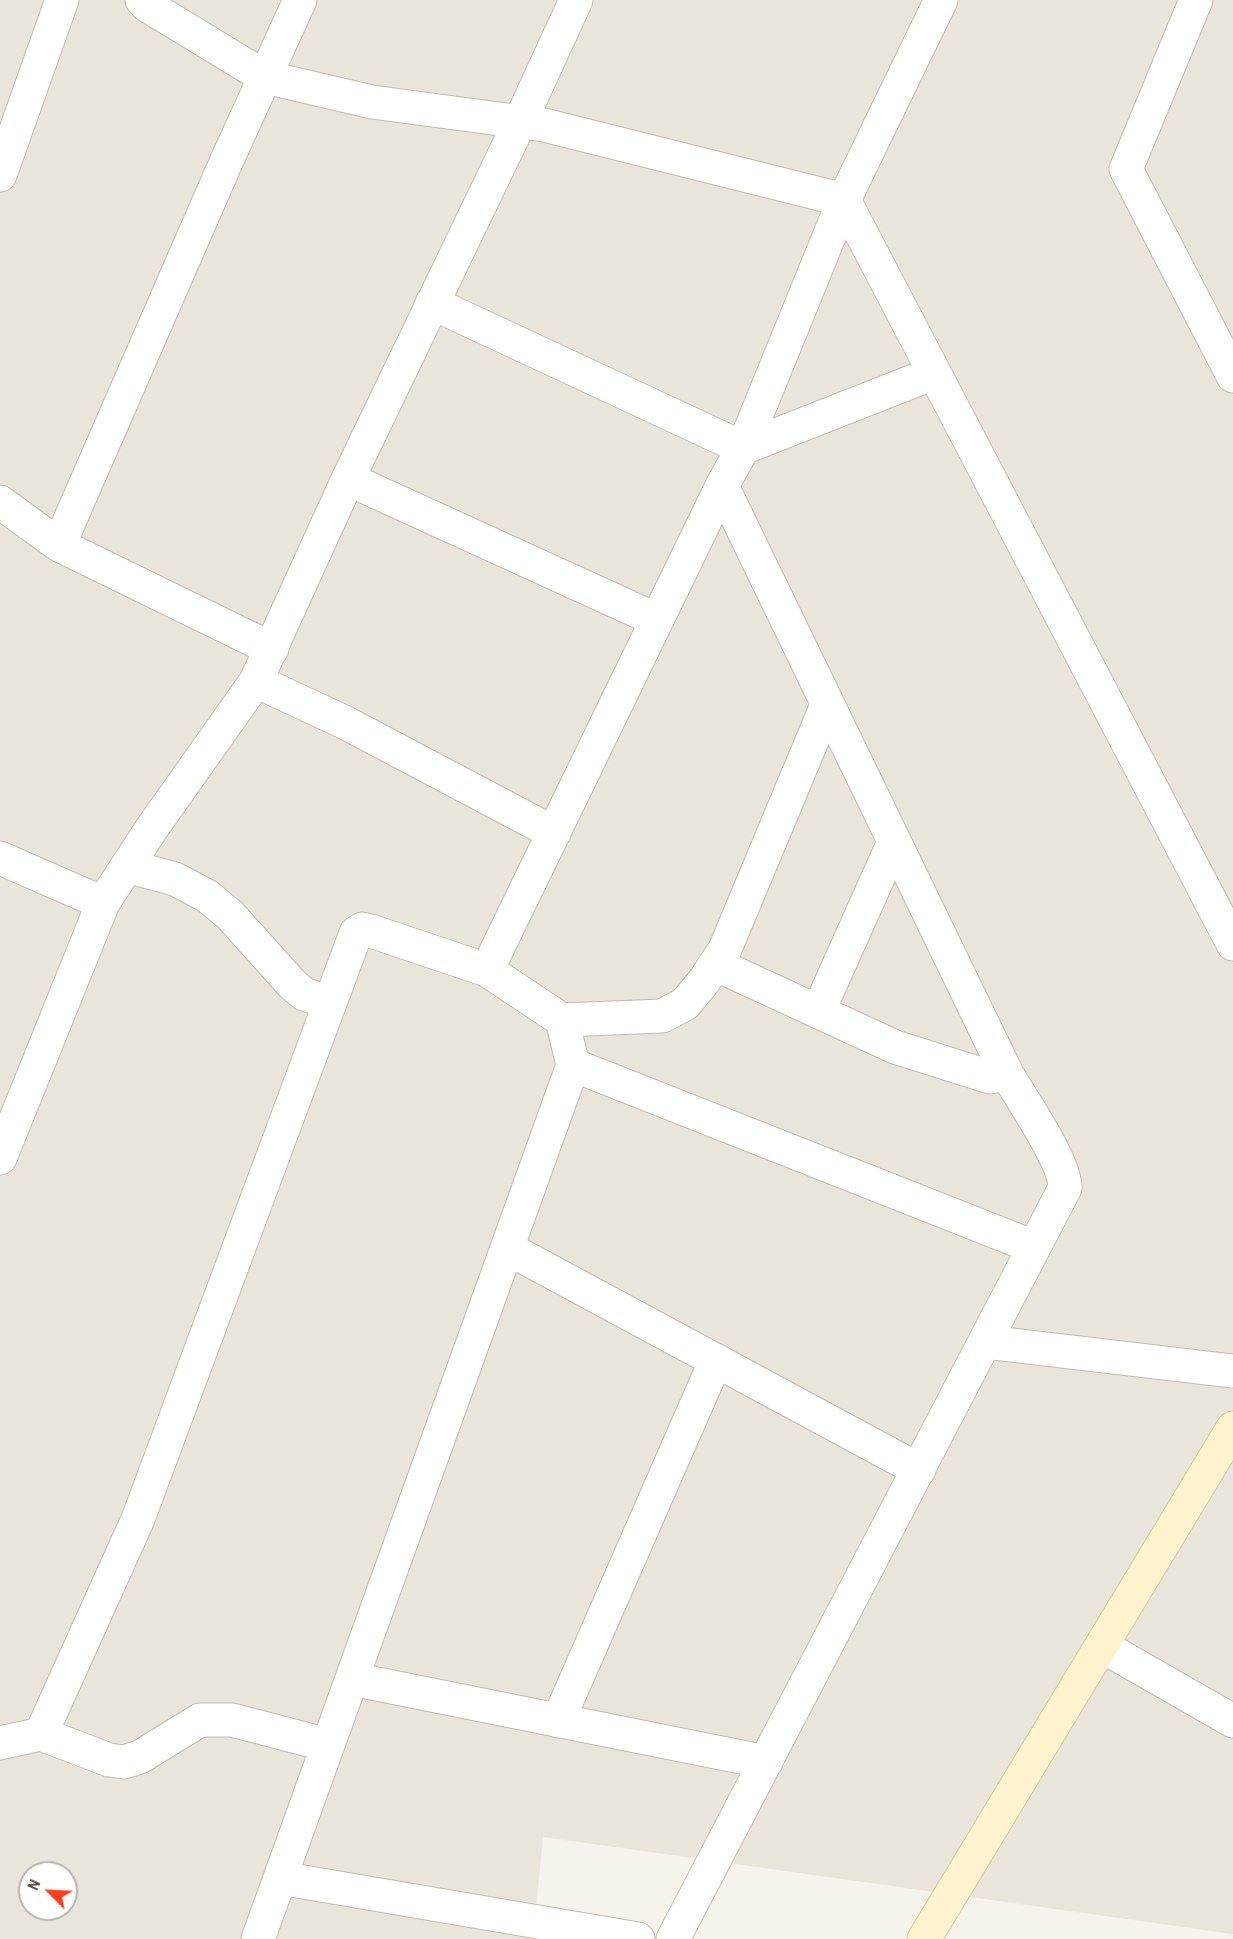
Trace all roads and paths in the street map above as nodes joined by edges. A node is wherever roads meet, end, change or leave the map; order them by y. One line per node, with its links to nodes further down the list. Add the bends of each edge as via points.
1 (62, 0): 9 (street)
2 (142, 0): 7 (street)
3 (300, 0): 7 (street)
4 (576, 0): 8 (street)
5 (1196, 0): 13 (street, via 1126,169)
6 (928, 4): 10 (street)
7 (265, 77): 8 (street, via 372,102); 18 (street)
8 (520, 122): 10 (street); 11 (street)
9 (0, 175)
10 (844, 200): 12 (street); 14 (street)
11 (432, 303): 14 (street); 15 (street)
12 (934, 373): 14 (street); 28 (street)
13 (1233, 376)
14 (743, 448): 16 (street)
15 (348, 479): 19 (street); 20 (street)
16 (722, 486): 19 (street); 22 (street)
17 (0, 502): 18 (street)
18 (59, 545): 20 (street)
19 (657, 620): 23 (street)
20 (272, 649): 21 (street)
21 (256, 681): 23 (street, via 346,723); 26 (street)
22 (827, 705): 24 (street); 29 (street, via 725,949)
23 (554, 833): 30 (street)
24 (894, 842): 32 (street); 35 (street)
25 (0, 858): 27 (street)
26 (127, 866): 27 (street); 31 (street, via 175,879 207,896 230,915 293,985 304,994)
27 (103, 903): 36 (street)
28 (1233, 944)
29 (715, 964): 32 (street); 33 (street, via 685,1004 662,1016)
30 (488, 970): 31 (street, via 362,929 356,933); 33 (street)
31 (330, 1003): 49 (street, via 138,1519)
32 (818, 1012): 35 (street, via 894,1047 990,1077)
33 (562, 1020): 34 (street)
34 (573, 1065): 38 (street); 39 (street)
35 (1007, 1074): 38 (street, via 1065,1180 1065,1188)
36 (12, 1094): 37 (street)
37 (0, 1158)
38 (1034, 1247): 40 (street)
39 (507, 1248): 41 (street); 46 (street)
40 (986, 1342): 42 (street); 44 (street)
41 (716, 1360): 44 (street); 47 (street)
42 (1233, 1371)
43 (1233, 1428): 45 (street)
44 (919, 1470): 52 (street)
45 (1102, 1646): 48 (street); 57 (street)
46 (351, 1679): 47 (street); 51 (street)
47 (558, 1721): 52 (street)
48 (1233, 1721)
49 (41, 1734): 50 (street); 51 (street, via 124,1762 200,1720 232,1720)
50 (0, 1743)
51 (328, 1745): 53 (street)
52 (766, 1762): 56 (street)
53 (280, 1878): 54 (street); 55 (street)
54 (258, 1939)
55 (638, 1939)
56 (673, 1939)
57 (924, 1939)

